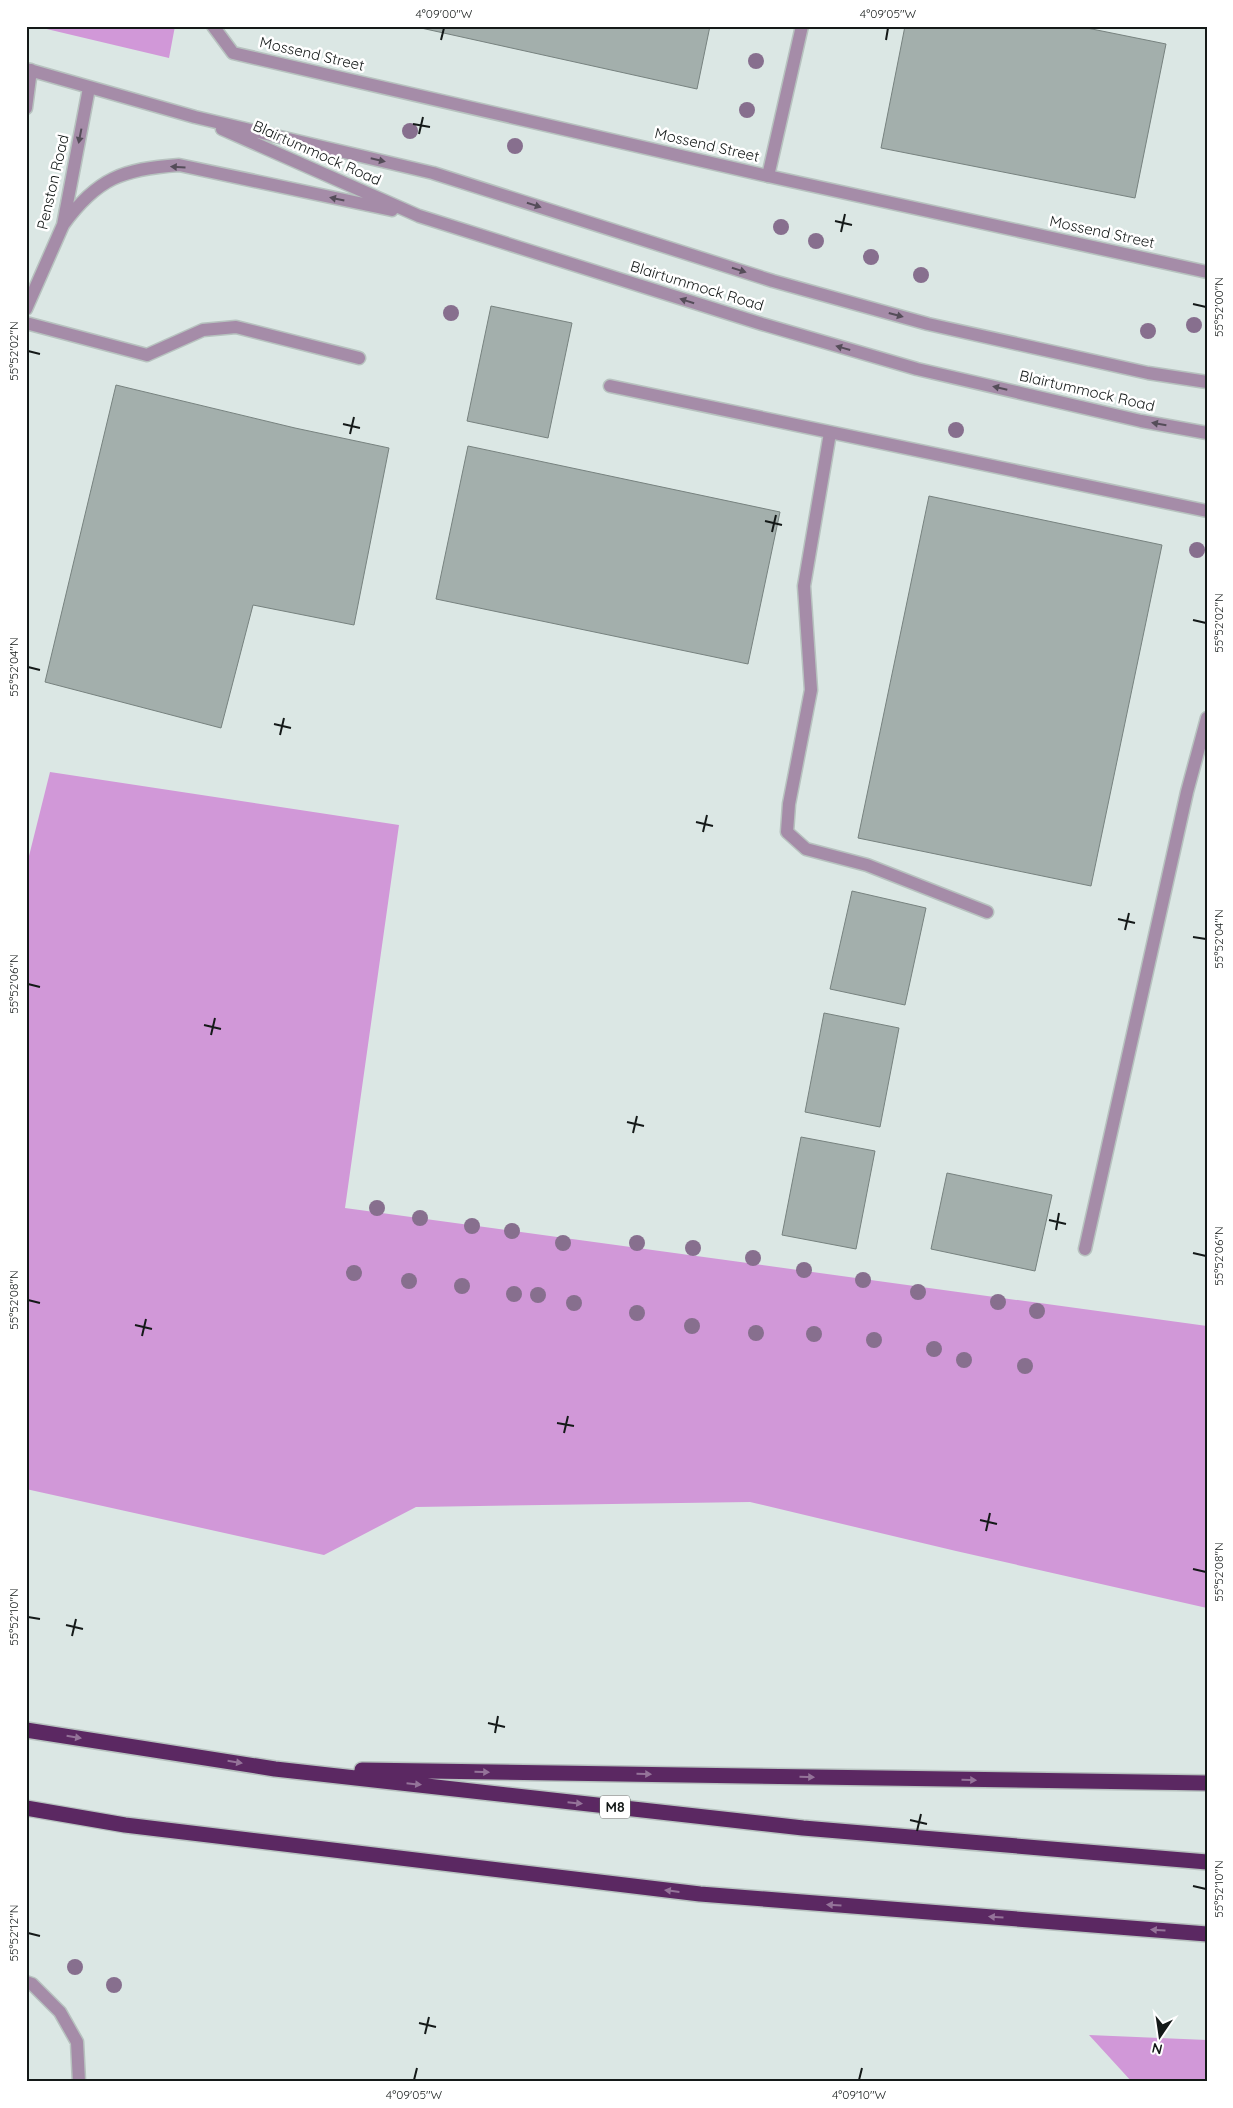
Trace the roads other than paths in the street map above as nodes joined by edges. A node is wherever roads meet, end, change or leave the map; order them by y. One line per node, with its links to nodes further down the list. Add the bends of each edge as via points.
1 (213, 26): 7 (street, Mossend Street, via 233,53)
2 (802, 26): 7 (street)
3 (28, 70): 4 (street, Blairtummock Road); 5 (street)
4 (89, 88): 6 (street, Blairtummock Road); 9 (street, Penston Road, one-way to 9)
5 (26, 108)
6 (195, 117): 8 (street, Blairtummock Road); 14 (street, Blairtummock Road, one-way to 14, via 432,173 773,281 928,324 1148,373)
7 (768, 176): 10 (street, Mossend Street)
8 (419, 216): 9 (street, one-way to 9, via 179,166 145,168 113,178 79,203); 17 (street, Blairtummock Road, one-way to 8, via 1141,421 917,369 762,324)
9 (63, 225): 11 (street, Penston Road)
10 (1206, 269)
11 (26, 309)
12 (26, 323): 13 (street, via 147,355 203,330 236,327)
13 (359, 358)
14 (1207, 382)
15 (610, 386): 16 (street)
16 (830, 433): 18 (street); 20 (street, via 804,586 812,690 789,804 787,832 806,849 867,866)
17 (1207, 433)
18 (1207, 511)
19 (1207, 718): 21 (street, via 1187,792)
20 (987, 912)
21 (1085, 1249)
22 (26, 1730): 23 (highway, M8, one-way to 23)
23 (275, 1769): 24 (highway, one-way to 24); 26 (highway, M8, one-way to 26, via 803,1828)
24 (1207, 1783)
25 (26, 1808): 27 (highway, one-way to 25, via 700,1894 125,1825)
26 (1207, 1862)
27 (1207, 1934)
28 (26, 1982): 29 (street, via 60,2012 77,2042)
29 (79, 2082)

